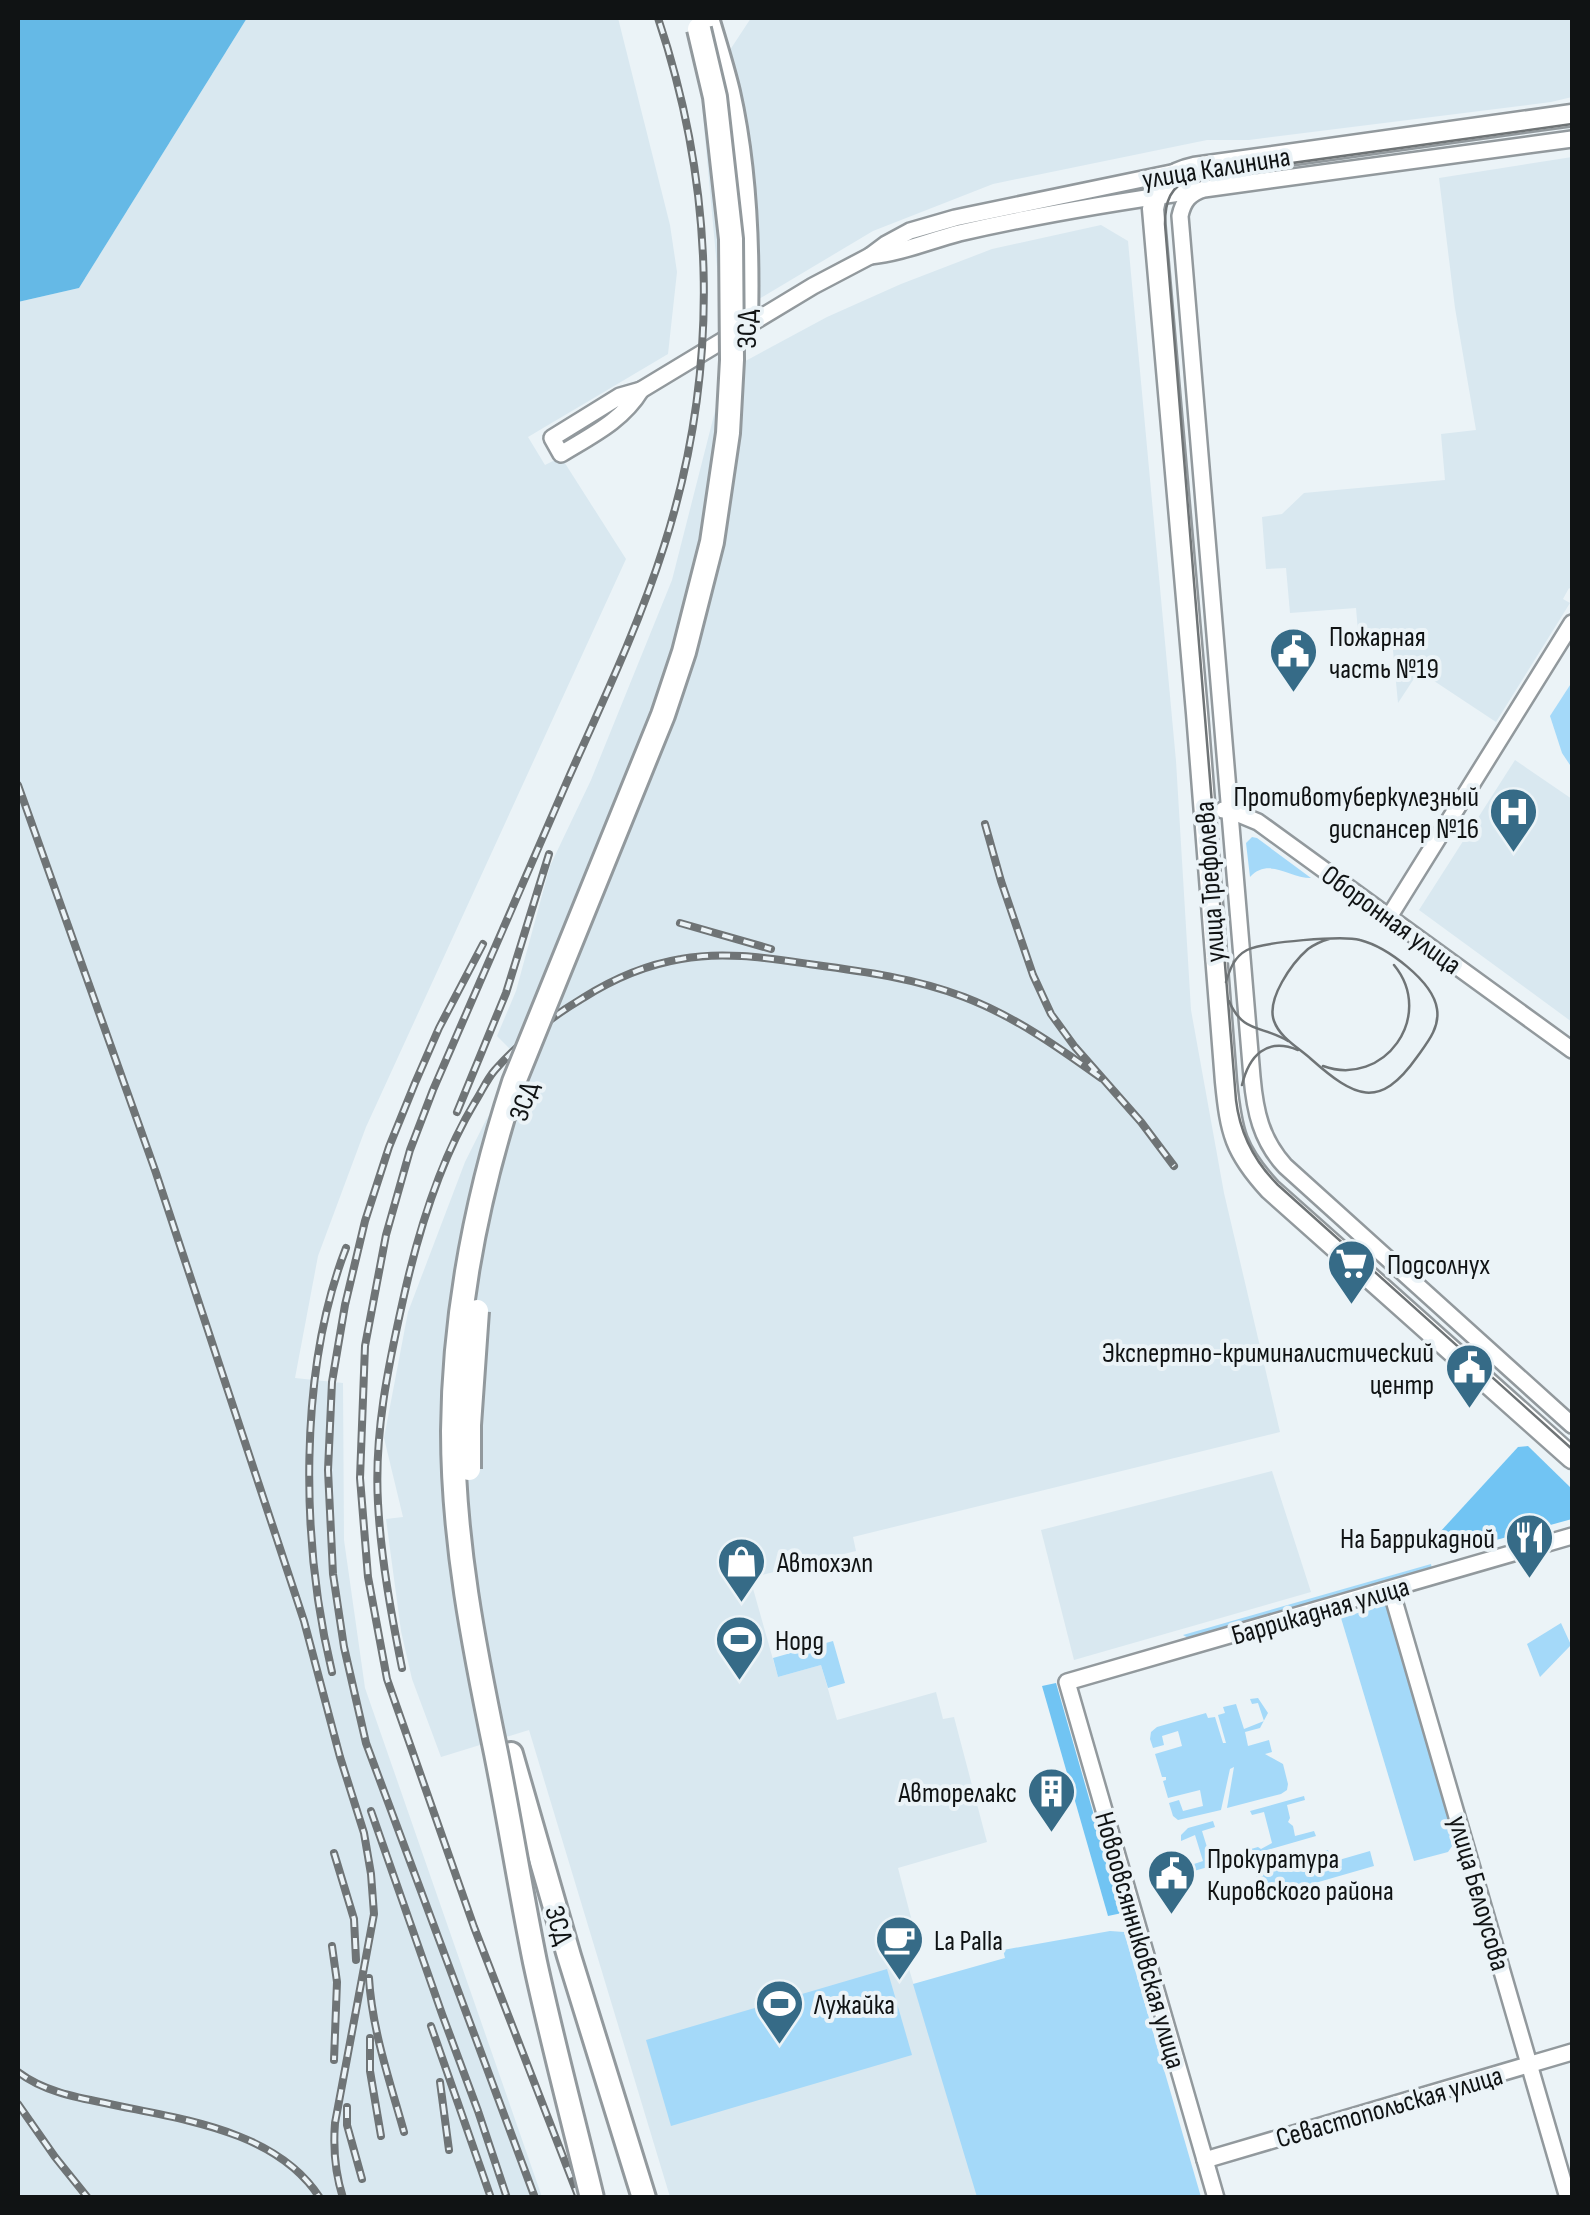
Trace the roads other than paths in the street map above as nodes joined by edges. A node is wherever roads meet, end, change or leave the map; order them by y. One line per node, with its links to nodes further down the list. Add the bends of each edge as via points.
1 (698, 20): 20 (highway, ЗСД, bridge, via 715,97 731,240 732,360 720,498 663,716 494,1140 468,1261 454,1388 454,1474 475,1657 536,1963); 21 (highway, ЗСД, bridge, via 728,93 746,240 745,378 724,543 675,721 509,1144 485,1248 469,1425 475,1556 510,1754)
2 (1572, 116): 4 (main road, улица Калинина)
3 (1572, 139): 4 (street, улица Калинина)
4 (1176, 189): 5 (street, улица Калинина); 5 (street, улица Калинина, via 1140,179 933,224); 8 (street, улица Трефолева); 9 (main road, улица Трефолева, via 1153,208)
5 (870, 256): 6 (street, улица Калинина)
6 (641, 390): 6 (street, улица Калинина, via 552,438 561,454 617,420)
7 (1572, 623): 10 (street)
8 (1229, 810): 9 (street); 10 (street, Оборонная улица, via 1258,822); 12 (street, улица Трефолева, via 1252,1088 1265,1139 1296,1176)
9 (1204, 812): 13 (main road, улица Трефолева, via 1226,1082 1243,1155 1284,1201)
10 (1389, 917): 11 (street, Оборонная улица)
11 (1572, 1050)
12 (1572, 1425)
13 (1572, 1458)
14 (1572, 1536): 15 (street, Баррикадная улица)
15 (1391, 1590): 16 (street, Баррикадная улица); 18 (street, улица Белоусова)
16 (1067, 1682): 19 (street, Новоовсянниковская улица)
17 (1572, 2052): 18 (street, Севастопольская улица)
18 (1530, 2064): 19 (street, Севастопольская улица); 23 (street, улица Белоусова)
19 (1205, 2160): 22 (street, Новоовсянниковская улица)
20 (592, 2198)
21 (644, 2198)
22 (1216, 2198)
23 (1568, 2198)

